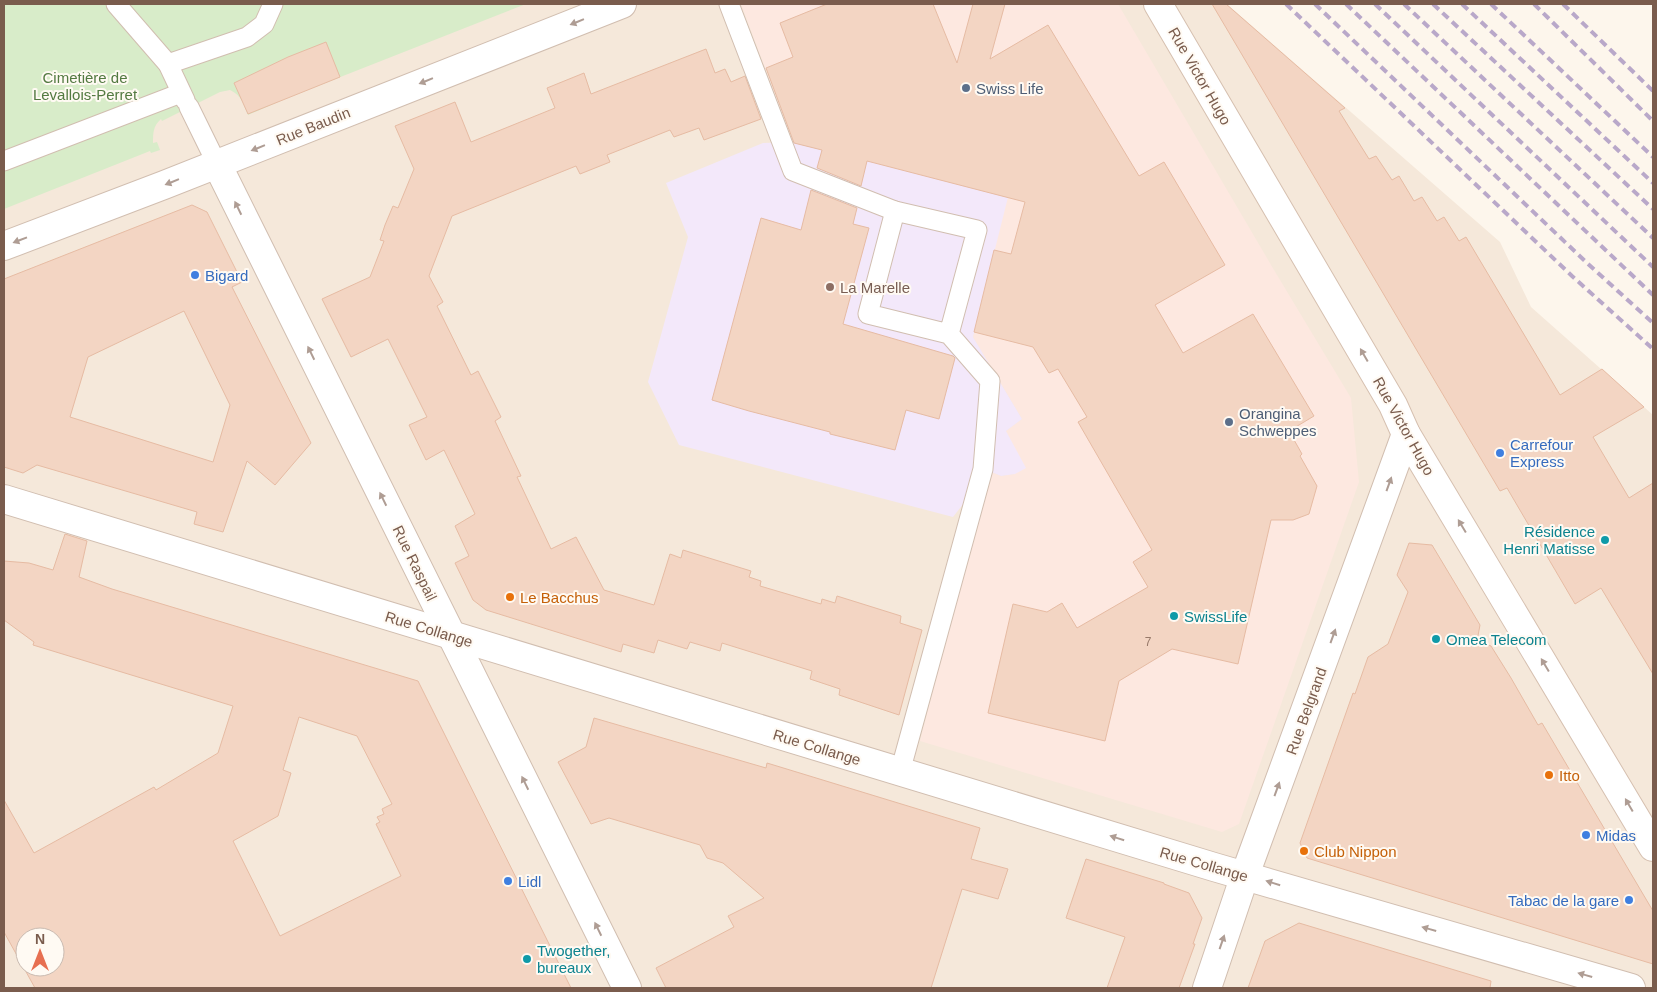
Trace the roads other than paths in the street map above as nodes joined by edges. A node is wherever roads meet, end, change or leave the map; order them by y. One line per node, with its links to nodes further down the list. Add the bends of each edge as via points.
1 (116, 4): 6 (lane)
2 (273, 4): 6 (lane, via 264,24 247,37)
3 (622, 4): 9 (street, Rue Baudin, one-way to 9)
4 (729, 4): 10 (lane, via 793,171)
5 (1158, 4): 13 (street, Rue Victor Hugo, one-way to 5, via 1393,405)
6 (168, 64): 7 (lane)
7 (185, 100): 8 (lane); 9 (lane)
8 (4, 161)
9 (217, 164): 11 (street, Rue Baudin, one-way to 11); 15 (street, Rue Raspail, one-way to 9)
10 (895, 211): 12 (lane, via 868,314); 12 (lane, via 977,230)
11 (4, 246)
12 (949, 334): 16 (lane, via 990,381 983,469)
13 (1406, 434): 17 (street, Rue Victor Hugo, one-way to 13); 18 (street, Rue Belgrand, one-way to 13)
14 (4, 499): 15 (street, Rue Collange)
15 (452, 636): 16 (street, Rue Collange); 19 (street, Rue Raspail, one-way to 15)
16 (900, 772): 18 (street, Rue Collange, one-way to 16)
17 (1653, 847)
18 (1245, 875): 20 (street, Rue Belgrand, one-way to 18); 21 (street, Rue Collange, one-way to 18)
19 (627, 988)
20 (1207, 988)
21 (1631, 988)

